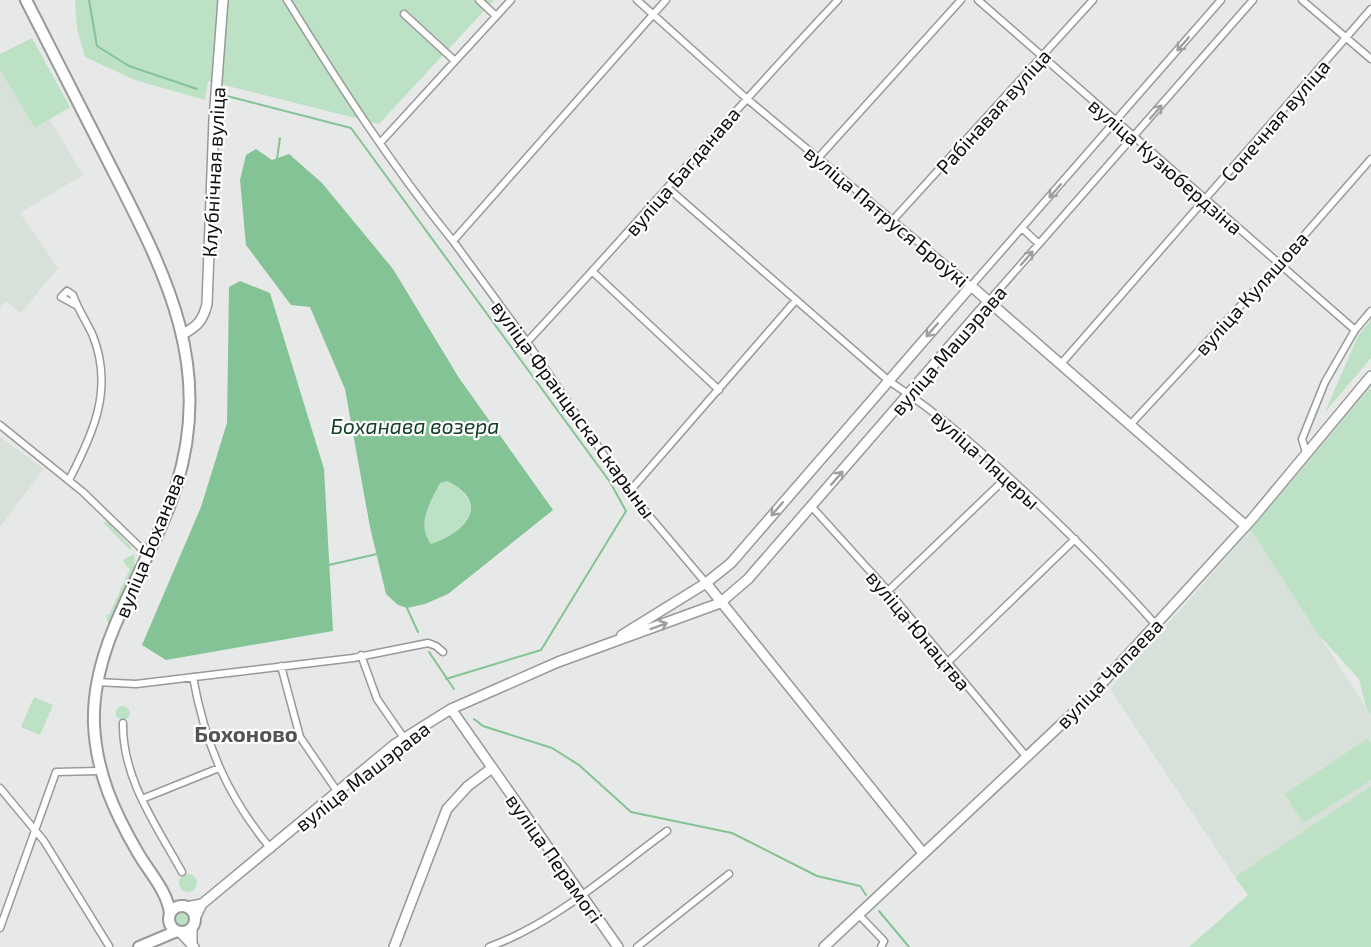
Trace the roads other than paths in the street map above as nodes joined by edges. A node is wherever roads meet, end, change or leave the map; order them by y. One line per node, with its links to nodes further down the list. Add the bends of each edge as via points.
1 (26, 0): 43 (main road, вуліца Боханава, via 154,252)
2 (223, 0): 43 (street, Клубнічная вуліца, via 207,304 196,328)
3 (287, 0): 26 (street, via 357,114)
4 (479, 0): 18 (street)
5 (511, 0): 18 (street)
6 (637, 0): 17 (street, вуліца Пятруся Броўкі)
7 (666, 0): 17 (street)
8 (837, 0): 23 (street, вуліца Багданава)
9 (961, 0): 27 (street)
10 (978, 0): 20 (street, вуліца Кузюбердзіна)
11 (1093, 0): 20 (street, Рабінавая вуліца)
12 (1221, 0): 24 (street, вуліца Машэрава, one-way to 24)
13 (1253, 0): 25 (street, вуліца Машэрава, one-way to 13)
14 (1302, 0): 19 (street)
15 (1371, 9): 19 (street, Сонечная вуліца)
16 (404, 14): 22 (street)
17 (653, 14): 23 (street, вуліца Пятруся Броўкі); 33 (street)
18 (496, 16): 22 (street)
19 (1346, 38): 21 (street); 30 (street, Сонечная вуліца)
20 (1042, 57): 24 (street, вуліца Кузюбердзіна); 31 (street, Рабінавая вуліца)
21 (1371, 59)
22 (455, 61): 26 (street)
23 (746, 98): 27 (street, вуліца Пятруся Броўкі); 29 (street, вуліца Багданава)
24 (1116, 122): 25 (street, вуліца Кузюбердзіна); 32 (street, вуліца Машэрава, one-way to 32)
25 (1133, 138): 30 (street, вуліца Кузюбердзіна); 34 (street, вуліца Машэрава)
26 (380, 143): 33 (street, via 407,185)
27 (819, 157): 31 (street, вуліца Пятруся Броўкі)
28 (1371, 159): 35 (street, вуліца Куляшова)
29 (669, 189): 36 (street, вуліца Багданава); 38 (street, вуліца Пяцеры)
30 (1205, 200): 35 (street, вуліца Кузюбердзіна); 45 (street, Сонечная вуліца)
31 (892, 221): 37 (street, вуліца Пятруся Броўкі)
32 (1022, 228): 34 (street); 37 (street, вуліца Машэрава)
33 (453, 241): 44 (street, вуліца Францыска Скарыны)
34 (1039, 244): 39 (street, вуліца Машэрава, one-way to 34)
35 (1279, 264): 42 (street, вуліца Кузюбердзіна); 51 (street, вуліца Куляшова)
36 (593, 272): 44 (street, вуліца Багданава); 48 (street)
37 (971, 286): 39 (street, вуліца Пятруся Броўкі); 47 (street, вуліца Машэрава, one-way to 47)
38 (796, 300): 47 (street, вуліца Пяцеры); 48 (street)
39 (988, 302): 45 (street, вуліца Пятруся Броўкі); 49 (street, вуліца Машэрава)
40 (76, 304): 54 (street, via 93,336 102,386 98,420)
41 (1371, 311): 42 (street)
42 (1355, 330): 52 (street, via 1325,382 1306,429 1302,439)
43 (183, 334): 59 (main road, вуліца Боханава, via 189,372 187,442 176,488)
44 (527, 342): 55 (street, вуліца Францыска Скарыны)
45 (1060, 365): 51 (street, вуліца Пятруся Броўкі)
46 (1371, 376): 52 (street, вуліца Чапаева)
47 (889, 381): 49 (street, вуліца Пяцеры); 60 (street, вуліца Машэрава, one-way to 60, via 731,563)
48 (719, 390): 55 (street)
49 (910, 393): 53 (street, вуліца Пяцеры); 56 (street, вуліца Машэрава, one-way to 49)
50 (0, 425): 54 (street)
51 (1130, 425): 57 (street, вуліца Пятруся Броўкі)
52 (1306, 452): 57 (street, вуліца Чапаева)
53 (1008, 476): 58 (street, вуліца Пяцеры); 61 (street)
54 (69, 480): 59 (street)
55 (629, 492): 60 (street, вуліца Францыска Скарыны)
56 (812, 507): 61 (street, вуліца Юнацтва); 62 (street, вуліца Машэрава, via 748,579)
57 (1246, 526): 63 (street, вуліца Чапаева)
58 (1075, 539): 63 (street, вуліца Пяцеры); 67 (street)
59 (148, 556): 70 (main road, вуліца Боханава, via 110,640)
60 (706, 583): 62 (street, вуліца Францыска Скарыны); 64 (street, вуліца Машэрава)
61 (888, 591): 67 (street, вуліца Юнацтва)
62 (720, 603): 64 (street, вуліца Машэрава, one-way to 62); 84 (street, вуліца Францыска Скарыны)
63 (1156, 624): 74 (street, вуліца Чапаева, via 1084,703)
64 (604, 646): 71 (street, вуліца Машэрава, via 494,688)
65 (443, 652): 66 (street, via 428,644)
66 (362, 655): 68 (street); 73 (street, via 377,699)
67 (947, 663): 74 (street, вуліца Юнацтва)
68 (281, 666): 69 (street); 79 (street, via 300,737)
69 (193, 677): 70 (street, via 136,684); 75 (street, via 208,741)
70 (96, 682): 77 (main road, вуліца Боханава, via 94,724)
71 (451, 709): 73 (street, вуліца Машэрава); 76 (street, вуліца Перамогі)
72 (123, 723): 80 (street, via 127,762)
73 (404, 738): 79 (street, вуліца Машэрава)
74 (1025, 755): 84 (street, вуліца Чапаева)
75 (219, 768): 80 (street); 83 (street, via 235,801)
76 (492, 768): 87 (street, вуліца Перамогі); 101 (street, via 447,809)
77 (99, 771): 81 (street, via 56,772); 88 (main road, вуліца Боханава, via 115,810)
78 (0, 788): 81 (street)
79 (337, 791): 83 (street, вуліца Машэрава)
80 (142, 799): 85 (street)
81 (35, 831): 94 (street); 99 (street)
82 (667, 831): 87 (street)
83 (271, 849): 89 (street, вуліца Машэрава)
84 (923, 853): 92 (street, вуліца Чапаева)
85 (182, 872)
86 (729, 874): 104 (street)
87 (581, 894): 102 (street); 103 (street, вуліца Перамогі)
88 (165, 898): 90 (main road); 91 (main road, вуліца Боханава)
89 (202, 904): 90 (street, вуліца Машэрава); 93 (street, вуліца Машэрава)
90 (184, 906): 91 (main road, via 174,909); 93 (main road, via 192,911)
91 (169, 916): 95 (main road, via 170,924); 96 (main road)
92 (860, 916): 97 (street); 105 (street, вуліца Чапаева)
93 (193, 922): 95 (main road); 98 (street)
94 (0, 928)
95 (178, 932): 96 (main road); 98 (street)
96 (151, 940): 100 (main road)
97 (882, 944): 106 (street)
98 (193, 945)
99 (109, 946)
100 (139, 947)
101 (393, 947)
102 (489, 947)
103 (618, 947)
104 (637, 947)
105 (824, 947)
106 (890, 947)

